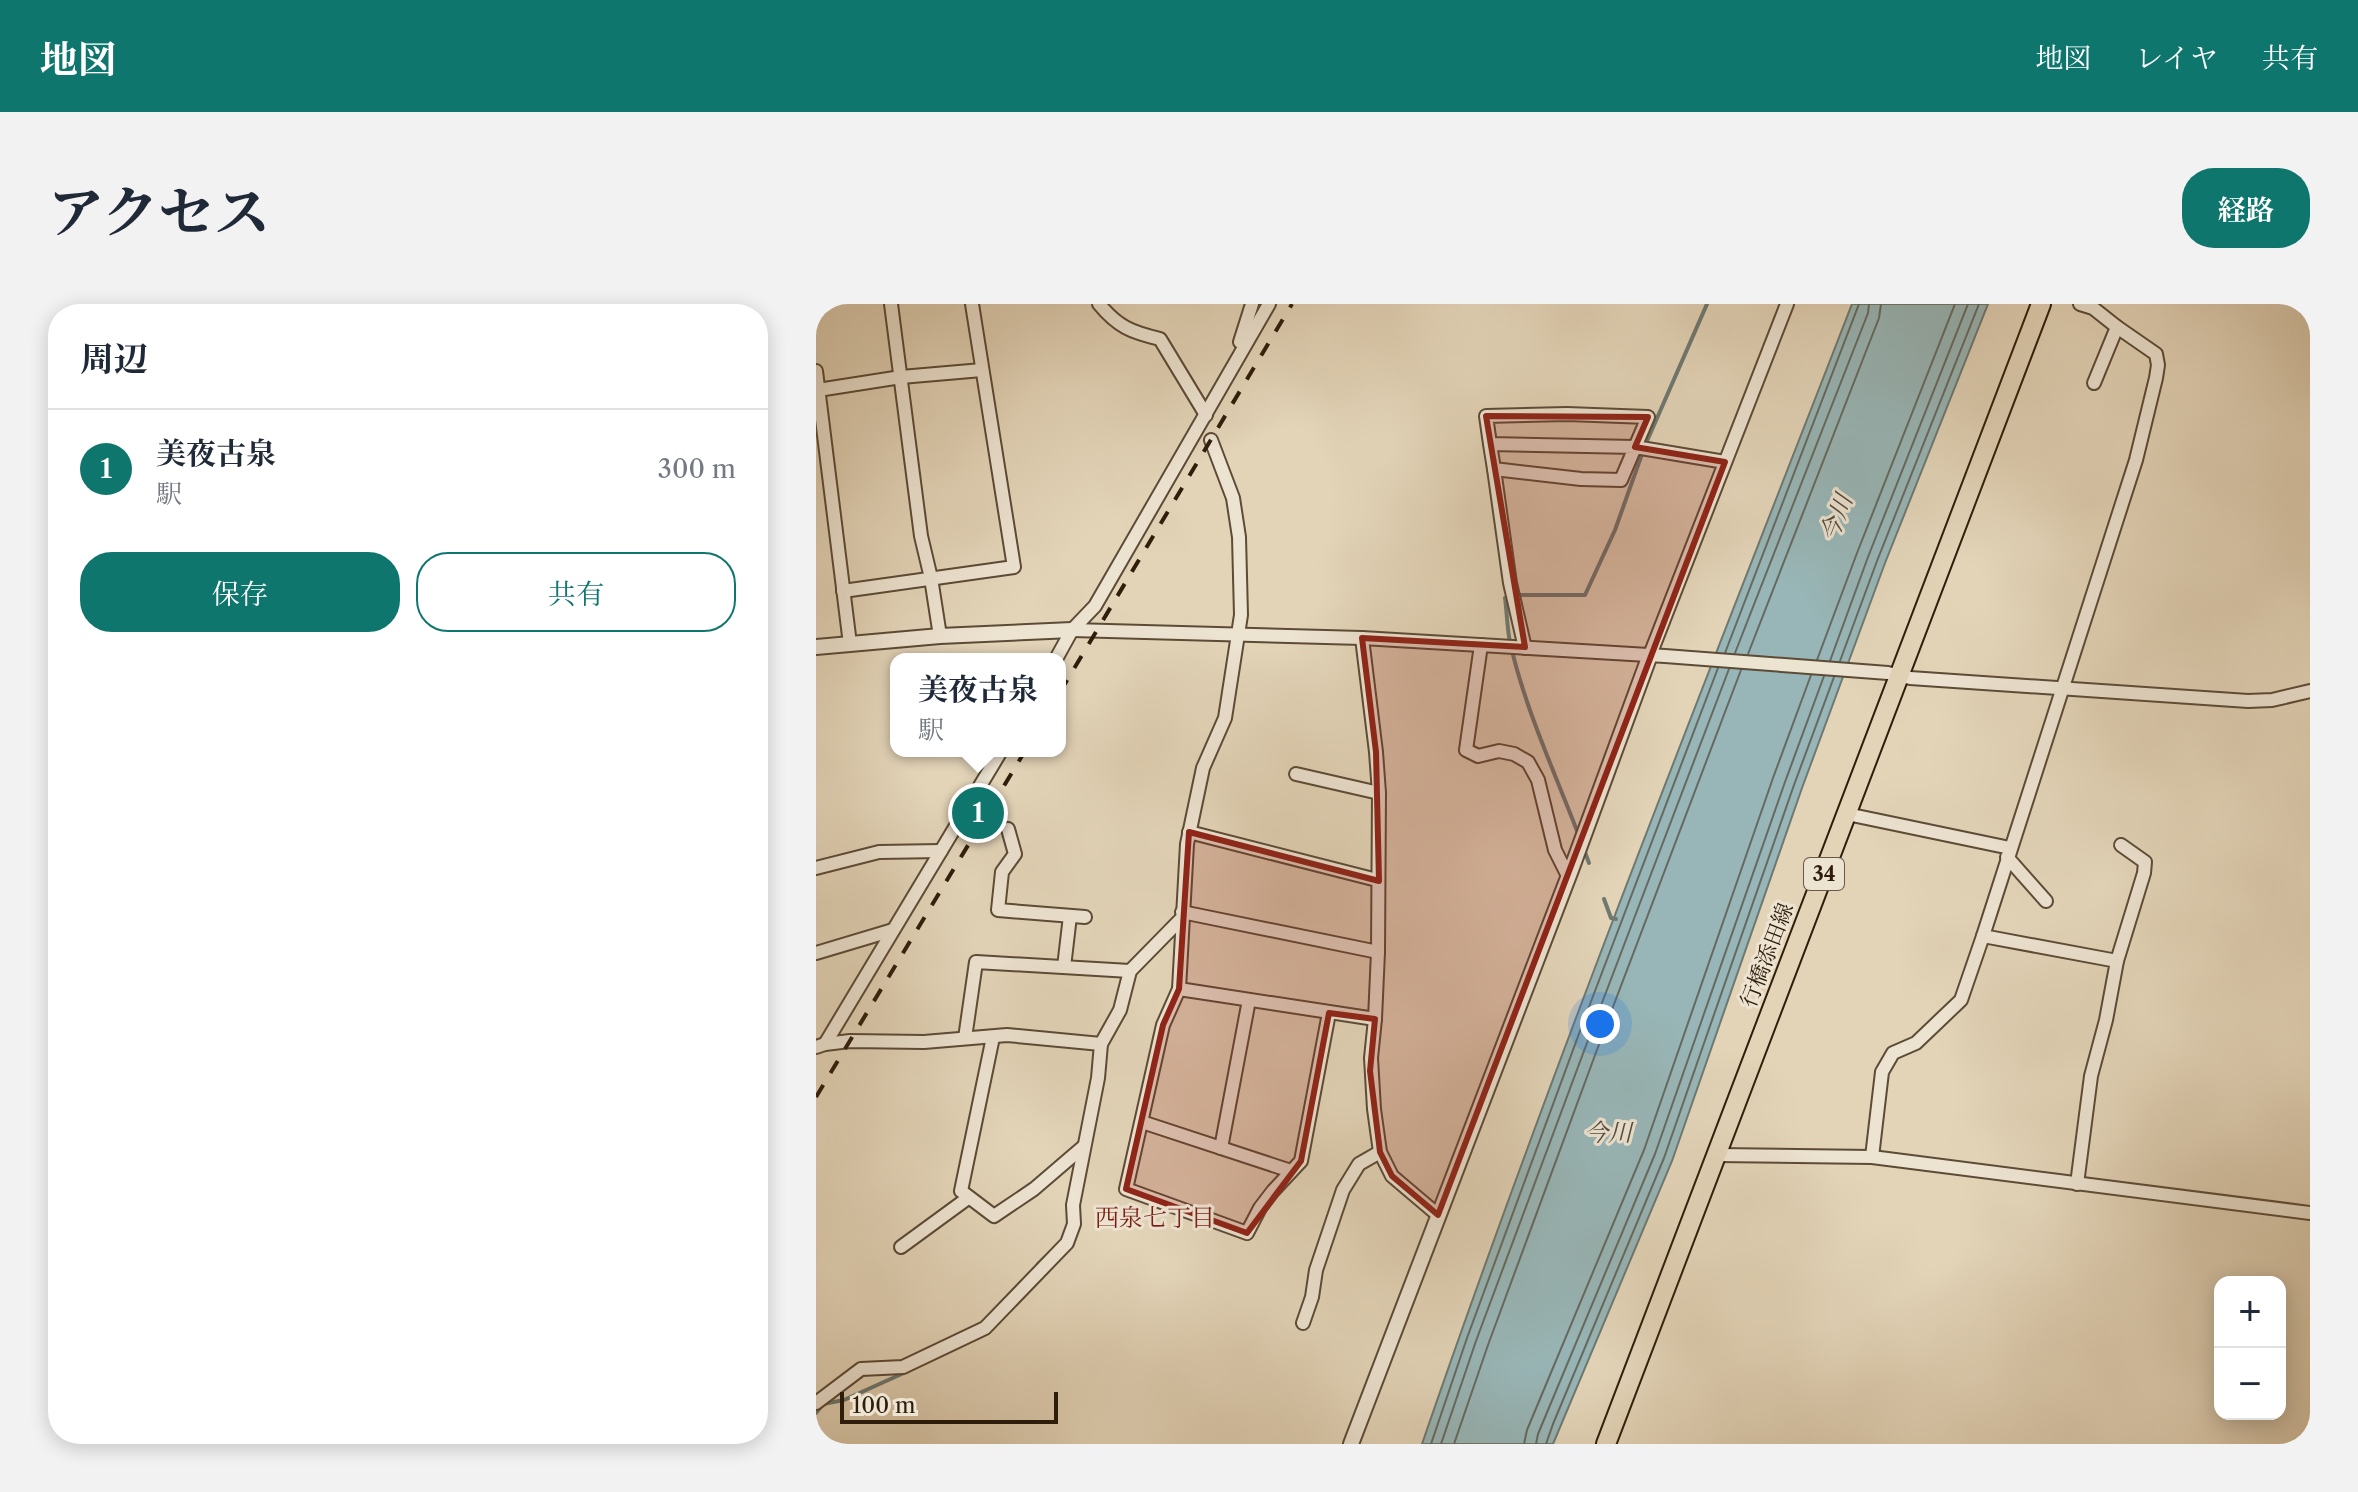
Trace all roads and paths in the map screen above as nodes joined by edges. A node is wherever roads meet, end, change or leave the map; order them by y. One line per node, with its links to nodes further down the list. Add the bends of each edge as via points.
1 (891, 304): 13 (street)
2 (972, 304): 11 (street)
3 (1099, 304): 16 (street, via 1119,326 1160,339)
4 (1252, 304): 10 (street)
5 (1269, 304): 10 (street)
6 (1787, 304): 20 (street)
7 (2041, 304): 34 (main road, 行橋添田線 / 34)
8 (2080, 304): 9 (street)
9 (2117, 327): 14 (street); 35 (street, via 2156,354 2158,365 2136,460)
10 (1233, 364): 16 (street)
11 (982, 370): 13 (street); 22 (street, via 1014,567)
12 (816, 371): 15 (street)
13 (901, 377): 15 (street); 22 (street)
14 (2094, 383)
15 (818, 390): 23 (street)
16 (1206, 415): 24 (street, via 1095,606)
17 (1211, 440): 26 (street, via 1233,498 1239,537)
18 (1490, 444): 19 (street); 19 (street, via 1486,416 1648,417); 21 (street)
19 (1635, 447): 20 (street); 21 (street, via 1621,480)
20 (1725, 462): 33 (street)
21 (1494, 469): 31 (street)
22 (931, 578): 23 (street); 25 (street)
23 (843, 591): 28 (street)
24 (1072, 630): 25 (street); 26 (street); 32 (street)
25 (940, 636): 28 (street)
26 (1238, 636): 27 (street); 42 (street, via 1225,718 1203,768)
27 (1362, 638): 29 (street); 39 (street)
28 (850, 644): 30 (street)
29 (1481, 645): 31 (street); 47 (street, via 1466,750 1478,756 1499,751 1528,762 1538,780 1555,850)
30 (816, 647)
31 (1523, 647): 33 (street)
32 (1059, 653)
33 (1658, 655): 34 (street); 47 (street)
34 (1892, 675): 35 (street); 40 (main road, 行橋添田線 / 34)
35 (2063, 690): 36 (street, via 2248,701); 45 (street)
36 (2310, 691)
37 (997, 757): 44 (street)
38 (1296, 774): 39 (street)
39 (1379, 793): 48 (street)
40 (1847, 814): 45 (street); 72 (main road, 行橋添田線 / 34)
41 (1008, 829): 51 (street, via 1015,854 1002,872 998,910)
42 (1189, 832): 48 (street); 50 (street)
43 (2121, 845): 57 (street, via 2145,862)
44 (941, 851): 46 (street, via 879,852); 53 (street)
45 (2008, 852): 49 (street); 54 (street)
46 (816, 868)
47 (1570, 873): 78 (street)
48 (1377, 880): 55 (street)
49 (2046, 901)
50 (1182, 915): 55 (street); 59 (street); 60 (street)
51 (1070, 916): 52 (street); 58 (street)
52 (1085, 917)
53 (893, 930): 56 (street); 67 (street)
54 (1983, 936): 57 (street); 73 (street, via 1961,1000 1916,1043 1893,1053 1882,1072)
55 (1378, 952): 63 (street)
56 (816, 953)
57 (2117, 961): 75 (street, via 2091,1076)
58 (1064, 967): 59 (street); 65 (street, via 976,962)
59 (1130, 971): 66 (street, via 1120,1010)
60 (1179, 989): 61 (street); 68 (street, via 1163,1025)
61 (1249, 1000): 62 (street); 70 (street)
62 (1329, 1013): 63 (street); 74 (street, via 1301,1161)
63 (1375, 1019): 71 (street, via 1370,1071)
64 (993, 1037): 65 (street); 66 (street); 76 (street, via 961,1191)
65 (965, 1038): 67 (street)
66 (1101, 1044): 69 (street)
67 (820, 1046)
68 (1142, 1122): 70 (street); 74 (street, via 1126,1189 1247,1233)
69 (1083, 1147): 76 (street, via 994,1216); 81 (street, via 1072,1234 985,1328 903,1367 861,1369)
70 (1221, 1148): 74 (street)
71 (1380, 1152): 78 (street, via 1392,1176); 80 (street, via 1359,1164 1343,1190)
72 (1717, 1155): 73 (street); 83 (main road, 行橋添田線 / 34)
73 (1872, 1157): 75 (street)
74 (1291, 1171)
75 (2077, 1184): 77 (street)
76 (968, 1198): 79 (street)
77 (2310, 1213)
78 (1438, 1215): 82 (street)
79 (901, 1247)
80 (1303, 1323)
81 (816, 1403)
82 (1351, 1444)
83 (1606, 1444)

